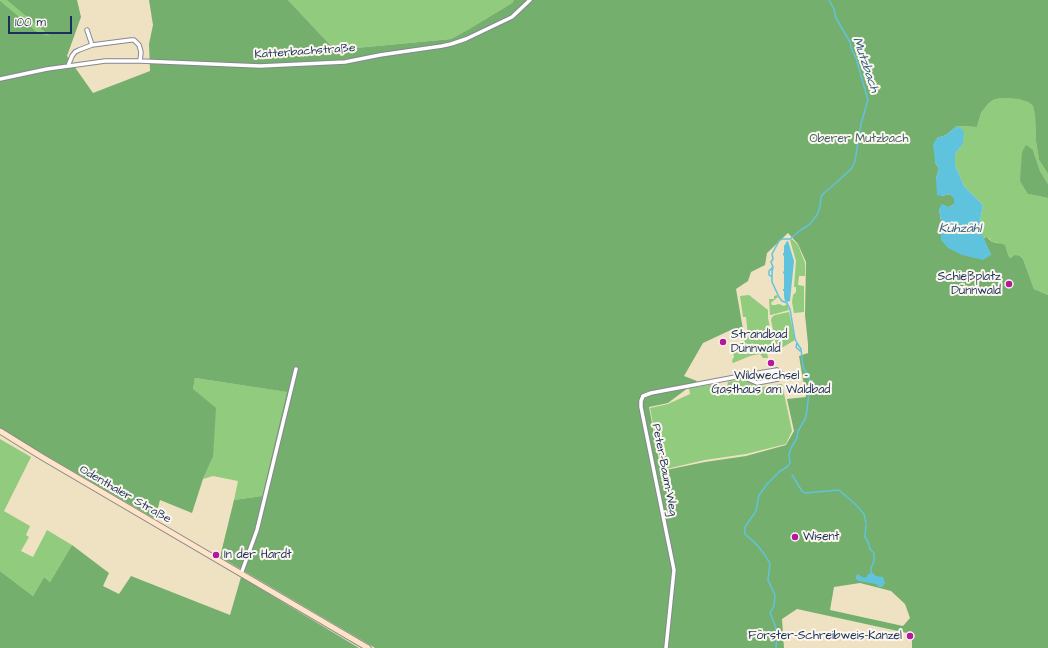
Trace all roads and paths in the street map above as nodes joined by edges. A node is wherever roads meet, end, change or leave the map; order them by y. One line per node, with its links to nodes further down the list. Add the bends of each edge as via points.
1 (530, 0): 4 (street, Katterbachstraße, via 512,17 466,39 442,46 380,54 345,62 260,66)
2 (86, 30): 3 (street)
3 (92, 45): 4 (street, via 134,40 139,45); 5 (street, via 75,52)
4 (140, 62): 5 (street, Katterbachstraße, via 105,61)
5 (68, 66): 6 (street, Katterbachstraße)
6 (0, 79)
7 (296, 369): 10 (street, via 257,530)
8 (741, 376): 8 (street, Peter-Baum-Weg, via 757,383 778,379 780,372 777,370); 12 (street, Peter-Baum-Weg, via 650,393 643,396 641,401 674,570)
9 (0, 432): 10 (main road, Odenthaler Straße)
10 (241, 574): 11 (main road, Odenthaler Straße)
11 (368, 648)
12 (666, 648)

